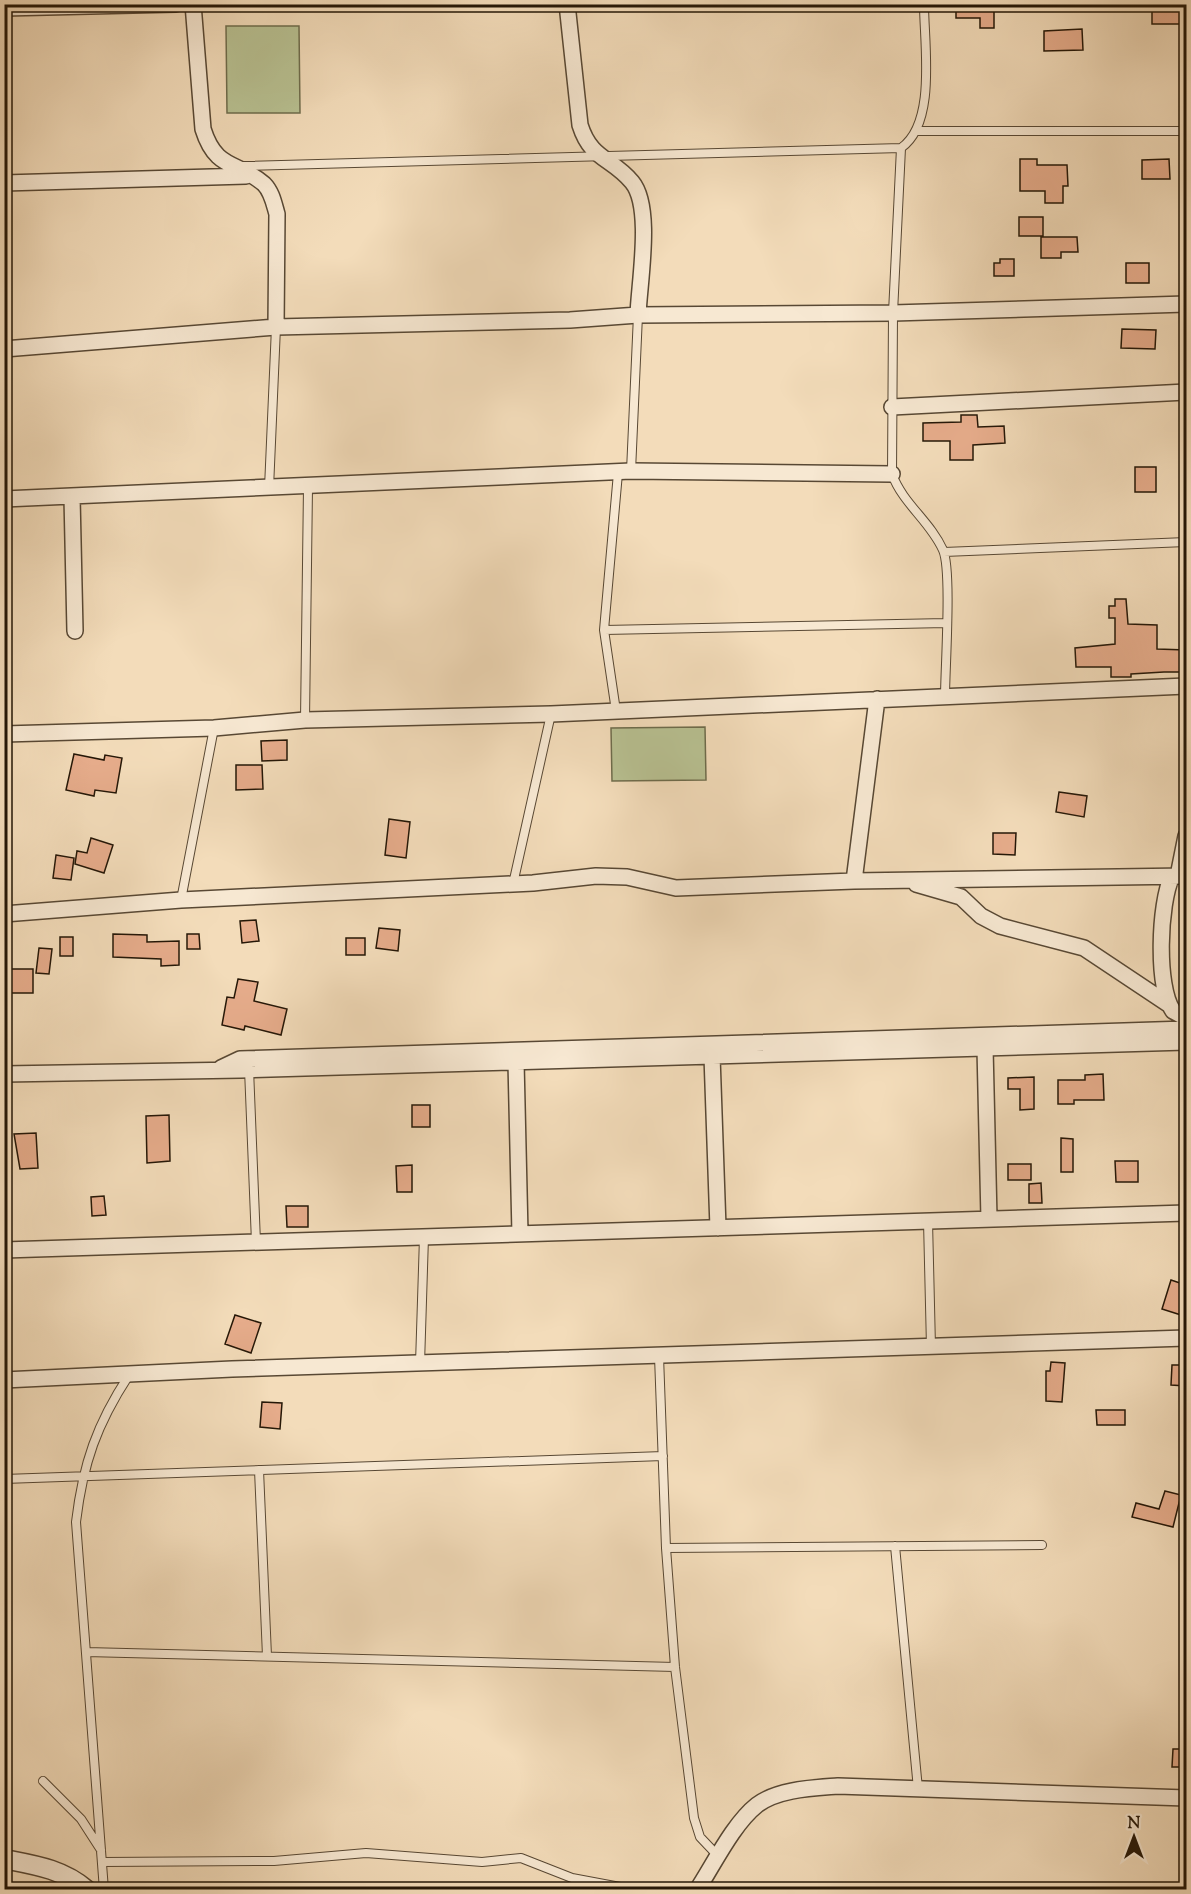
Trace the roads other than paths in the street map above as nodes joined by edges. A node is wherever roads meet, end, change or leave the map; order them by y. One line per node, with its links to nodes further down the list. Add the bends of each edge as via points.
1 (176, 4): 5 (street)
2 (192, 4): 10 (street, via 203,129 216,155)
3 (567, 4): 9 (street, via 579,125 585,142)
4 (924, 4): 6 (lane, via 924,107)
5 (4, 8)
6 (916, 131): 7 (lane); 8 (lane)
7 (1186, 131)
8 (901, 148): 9 (lane); 14 (lane)
9 (600, 156): 10 (lane); 15 (street, via 633,183 643,208)
10 (231, 167): 11 (street)
11 (249, 175): 12 (street); 16 (street, via 264,185 277,214)
12 (4, 183)
13 (1186, 304): 14 (street)
14 (893, 313): 15 (street); 19 (lane)
15 (638, 315): 16 (street); 20 (lane)
16 (276, 327): 17 (street); 23 (lane)
17 (4, 349)
18 (1186, 392): 19 (street)
19 (892, 407): 21 (lane)
20 (624, 472): 21 (street); 22 (street); 29 (lane)
21 (892, 474): 27 (lane, via 899,493)
22 (308, 487): 23 (street); 36 (lane)
23 (269, 488): 24 (street)
24 (72, 497): 25 (street); 30 (street)
25 (4, 500)
26 (1186, 542): 27 (lane)
27 (944, 552): 28 (lane)
28 (946, 623): 29 (lane); 32 (lane)
29 (604, 630): 34 (lane)
30 (75, 631)
31 (1186, 686): 32 (street)
32 (945, 697): 33 (street)
33 (877, 699): 34 (street); 42 (street)
34 (616, 711): 35 (street)
35 (551, 714): 36 (street); 43 (lane)
36 (305, 720): 37 (street)
37 (214, 728): 38 (street); 44 (lane)
38 (4, 734)
39 (1186, 836): 40 (street)
40 (1179, 876): 41 (street); 46 (street, via 1163,903 1161,935)
41 (902, 880): 42 (street); 46 (street, via 961,897 981,916 1000,926 1084,948)
42 (854, 881): 43 (street, via 676,888 611,875)
43 (513, 884): 44 (street)
44 (181, 900): 45 (street)
45 (4, 914)
46 (1168, 1004): 47 (street)
47 (1186, 1018)
48 (1186, 1029): 53 (street, via 240,1059)
49 (1186, 1042): 50 (street)
50 (985, 1048): 51 (street); 57 (street)
51 (712, 1056): 52 (street); 59 (street)
52 (516, 1062): 54 (street); 60 (street)
53 (219, 1070): 54 (street); 55 (street)
54 (249, 1070): 62 (lane)
55 (4, 1074)
56 (1186, 1213): 57 (street)
57 (989, 1219): 58 (street)
58 (928, 1221): 59 (street); 65 (lane)
59 (718, 1228): 60 (street)
60 (520, 1234): 61 (street)
61 (424, 1237): 62 (street); 67 (lane)
62 (256, 1242): 63 (street)
63 (4, 1250)
64 (1186, 1338): 65 (street)
65 (931, 1347): 66 (street)
66 (659, 1356): 67 (street); 70 (lane)
67 (420, 1364): 68 (street)
68 (130, 1374): 69 (street); 72 (lane, via 95,1434)
69 (4, 1380)
70 (663, 1456): 71 (lane); 76 (lane)
71 (258, 1470): 72 (lane); 78 (lane)
72 (82, 1476): 73 (lane); 77 (lane, via 76,1522)
73 (4, 1479)
74 (1042, 1545): 75 (lane)
75 (895, 1546): 76 (lane); 81 (lane)
76 (666, 1548): 79 (lane)
77 (86, 1652): 78 (lane); 83 (lane)
78 (267, 1656): 79 (lane)
79 (675, 1666): 84 (lane, via 694,1818 700,1837)
80 (43, 1781): 83 (lane, via 81,1819)
81 (918, 1789): 82 (street); 84 (street, via 838,1786 784,1794 758,1804)
82 (1186, 1798)
83 (101, 1851): 86 (lane)
84 (718, 1857): 90 (street)
85 (4, 1859): 87 (street, via 53,1869)
86 (102, 1862): 88 (lane); 89 (lane, via 274,1861 366,1853 482,1862 521,1858 572,1878)
87 (87, 1890)
88 (104, 1890)
89 (636, 1890)
90 (697, 1890)

